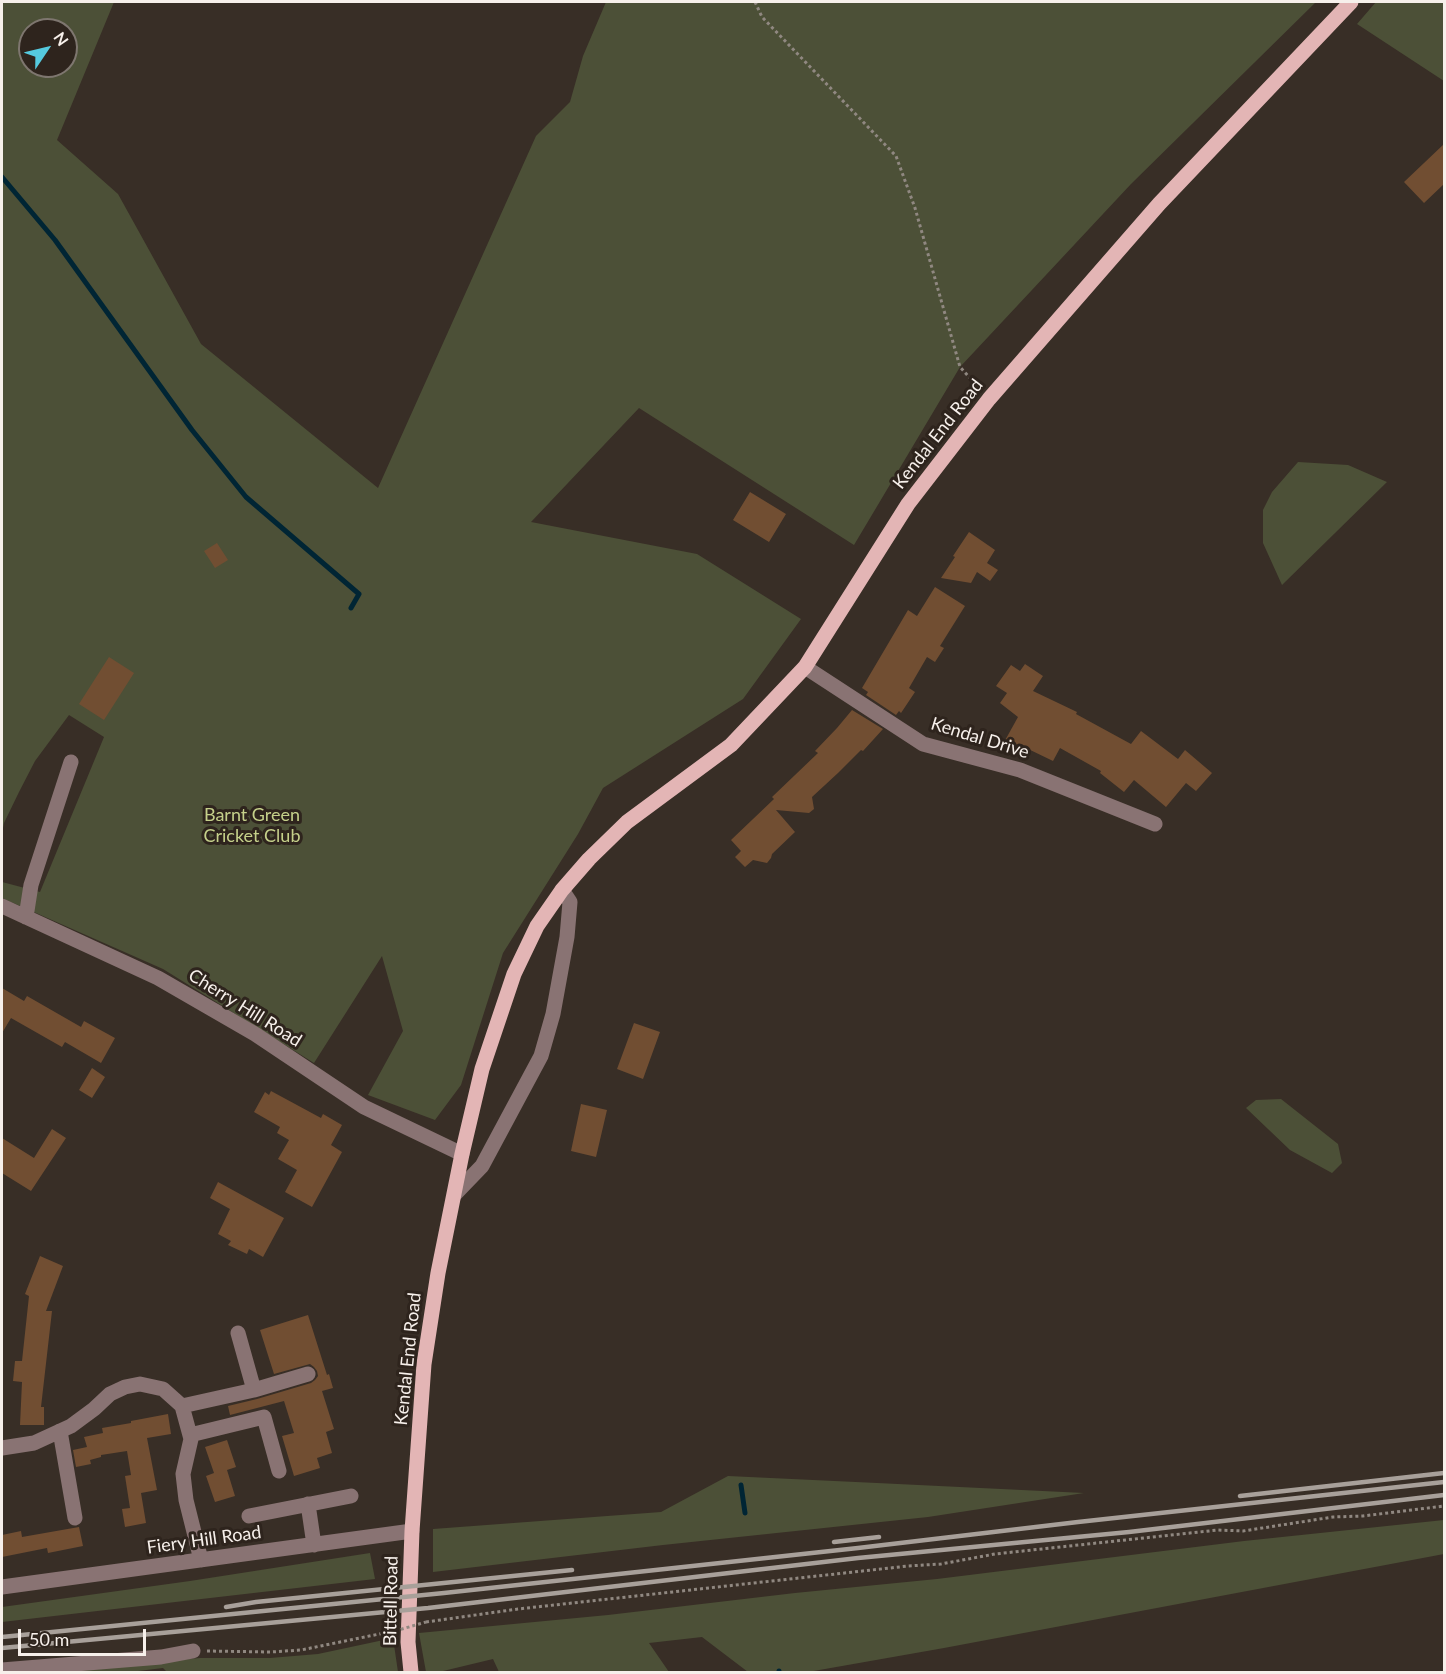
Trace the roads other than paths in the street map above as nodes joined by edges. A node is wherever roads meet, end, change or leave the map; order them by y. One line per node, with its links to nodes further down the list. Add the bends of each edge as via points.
1 (1351, 2): 2 (main road, Kendal End Road, via 1159,204 989,399 908,504)
2 (805, 667): 4 (street, Kendal Drive, via 923,744 1020,770); 5 (main road, Kendal End Road, via 730,745 627,822)
3 (71, 762): 7 (street, via 31,885)
4 (1155, 824)
5 (562, 890): 8 (main road, Kendal End Road, via 537,926 514,974 482,1069); 9 (street, via 570,902 567,937 541,1056 482,1166)
6 (2, 906): 7 (street, Cherry Hill Road)
7 (26, 916): 8 (street, Cherry Hill Road, via 158,978 255,1034 363,1107)
8 (462, 1154): 9 (main road, Kendal End Road)
9 (455, 1194): 22 (main road, Kendal End Road, via 424,1364)
10 (238, 1333): 12 (street)
11 (308, 1374): 12 (street)
12 (254, 1390): 13 (street)
13 (182, 1406): 14 (street, via 163,1389 140,1384 125,1387); 15 (street)
14 (60, 1431): 16 (street, via 34,1443); 21 (street)
15 (190, 1435): 17 (street, via 264,1418); 24 (street, via 183,1474)
16 (2, 1448)
17 (279, 1471)
18 (351, 1496): 19 (street)
19 (308, 1504): 20 (street); 23 (street)
20 (249, 1516)
21 (75, 1518)
22 (412, 1531): 23 (street, Fiery Hill Road); 28 (main road, Bittell Road, via 408,1642)
23 (314, 1545): 24 (street, Fiery Hill Road)
24 (201, 1560): 25 (street, Fiery Hill Road)
25 (2, 1587)
26 (194, 1651): 27 (street)
27 (2, 1670)
28 (411, 1672)

